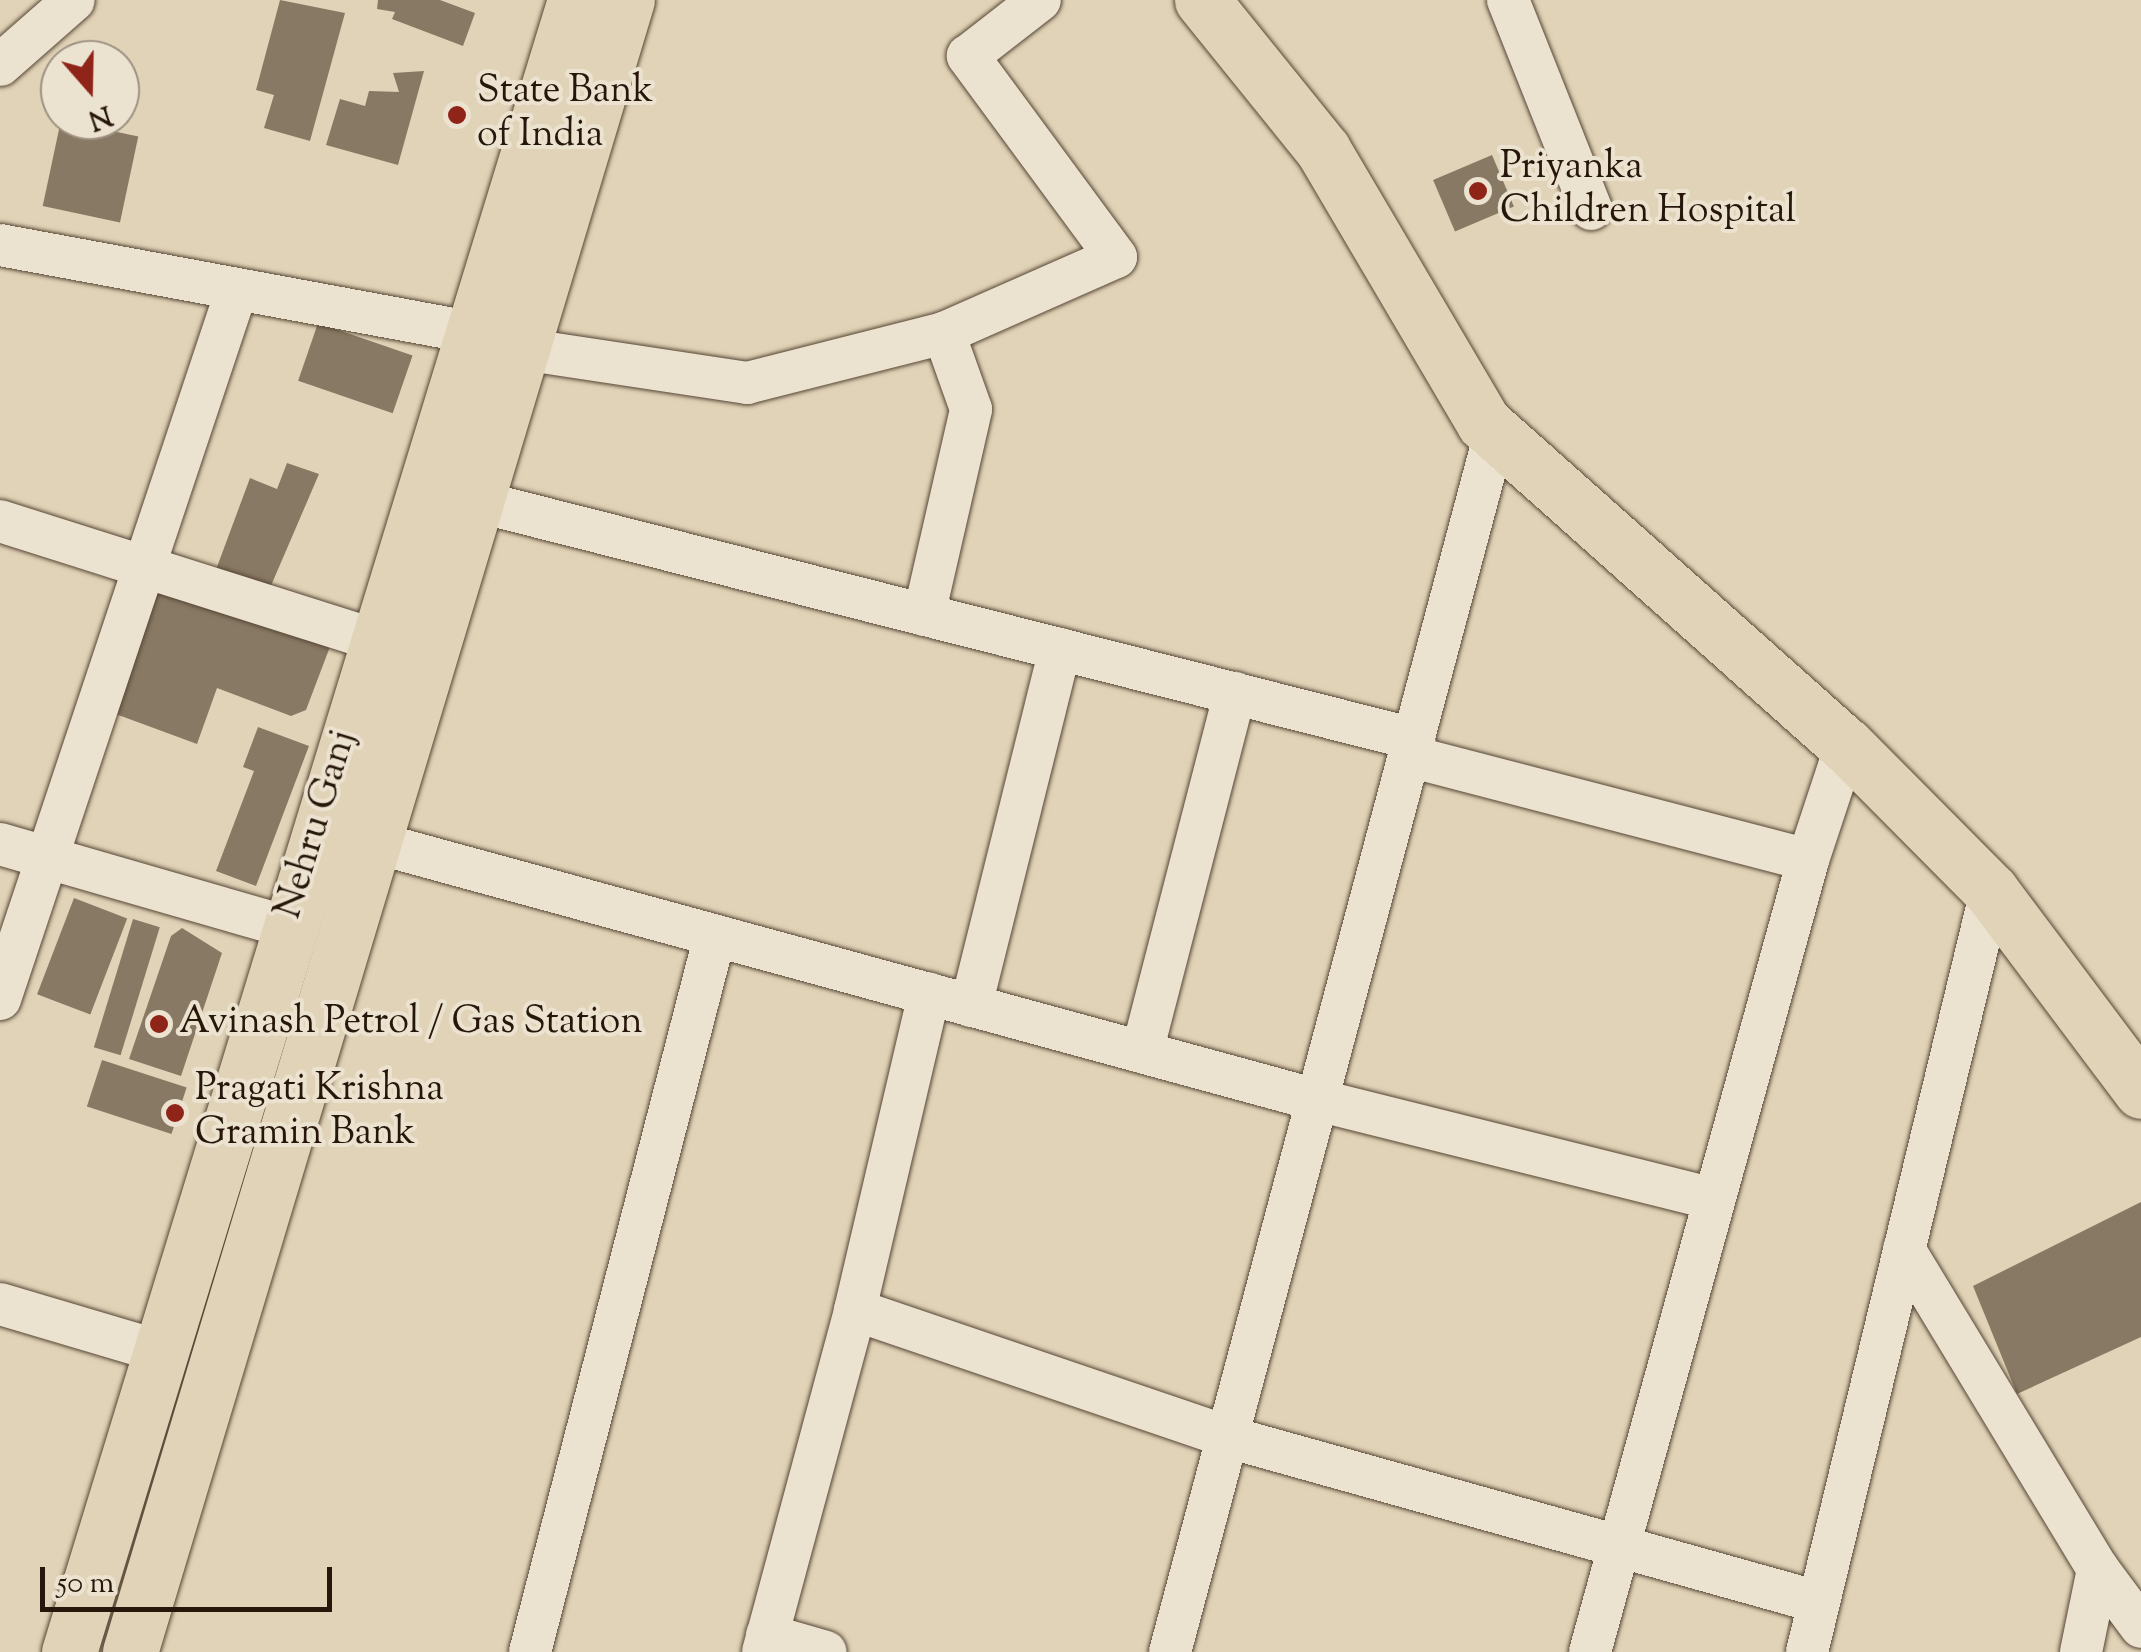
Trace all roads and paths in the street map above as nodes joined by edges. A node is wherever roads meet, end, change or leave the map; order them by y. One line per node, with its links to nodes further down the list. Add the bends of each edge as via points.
1 (74, 0): 7 (street)
2 (574, 0): 11 (main road, Nehru Ganj)
3 (627, 0): 13 (main road, Nehru Ganj)
4 (1040, 0): 12 (street, via 968,56 1116,257)
5 (1202, 0): 14 (main road, via 1322,150)
6 (1513, 2): 8 (street)
7 (0, 65)
8 (1591, 209)
9 (0, 246): 10 (street)
10 (236, 292): 11 (street); 17 (street)
11 (471, 332): 19 (main road, Nehru Ganj)
12 (944, 333): 13 (street, via 748,383); 18 (street, via 972,408)
13 (522, 349): 15 (main road, Nehru Ganj)
14 (1495, 433): 22 (main road); 23 (street)
15 (476, 501): 18 (street); 24 (main road, Nehru Ganj)
16 (0, 521): 17 (street)
17 (146, 568): 19 (street); 26 (street)
18 (924, 615): 20 (street)
19 (376, 640): 29 (main road, Nehru Ganj)
20 (1060, 650): 21 (street); 33 (street)
21 (1236, 694): 23 (street); 34 (street)
22 (1846, 745): 27 (street); 28 (main road)
23 (1412, 747): 27 (street); 36 (street)
24 (374, 842): 30 (street); 49 (main road, Nehru Ganj)
25 (0, 844): 26 (street)
26 (48, 859): 29 (street); 32 (street)
27 (1808, 860): 37 (street)
28 (1991, 891): 35 (main road); 38 (street)
29 (286, 927): 41 (main road, Nehru Ganj)
30 (715, 935): 31 (street); 50 (street)
31 (929, 994): 33 (street); 40 (street)
32 (0, 999)
33 (971, 1006): 34 (street)
34 (1142, 1052): 36 (street)
35 (2141, 1091)
36 (1317, 1100): 37 (street); 42 (street)
37 (1714, 1199): 43 (street)
38 (1904, 1249): 44 (street); 45 (street)
39 (0, 1304): 41 (street)
40 (855, 1310): 42 (street); 47 (street)
41 (159, 1351): 48 (main road, Nehru Ganj)
42 (1228, 1437): 43 (street); 52 (street)
43 (1618, 1547): 45 (street); 53 (street)
44 (2098, 1569): 46 (street); 55 (street)
45 (1818, 1602): 54 (street)
46 (2141, 1627)
47 (765, 1643): 51 (street)
48 (69, 1652)
49 (130, 1652)
50 (530, 1652)
51 (826, 1652)
52 (1170, 1652)
53 (1590, 1652)
54 (1807, 1652)
55 (2081, 1652)

